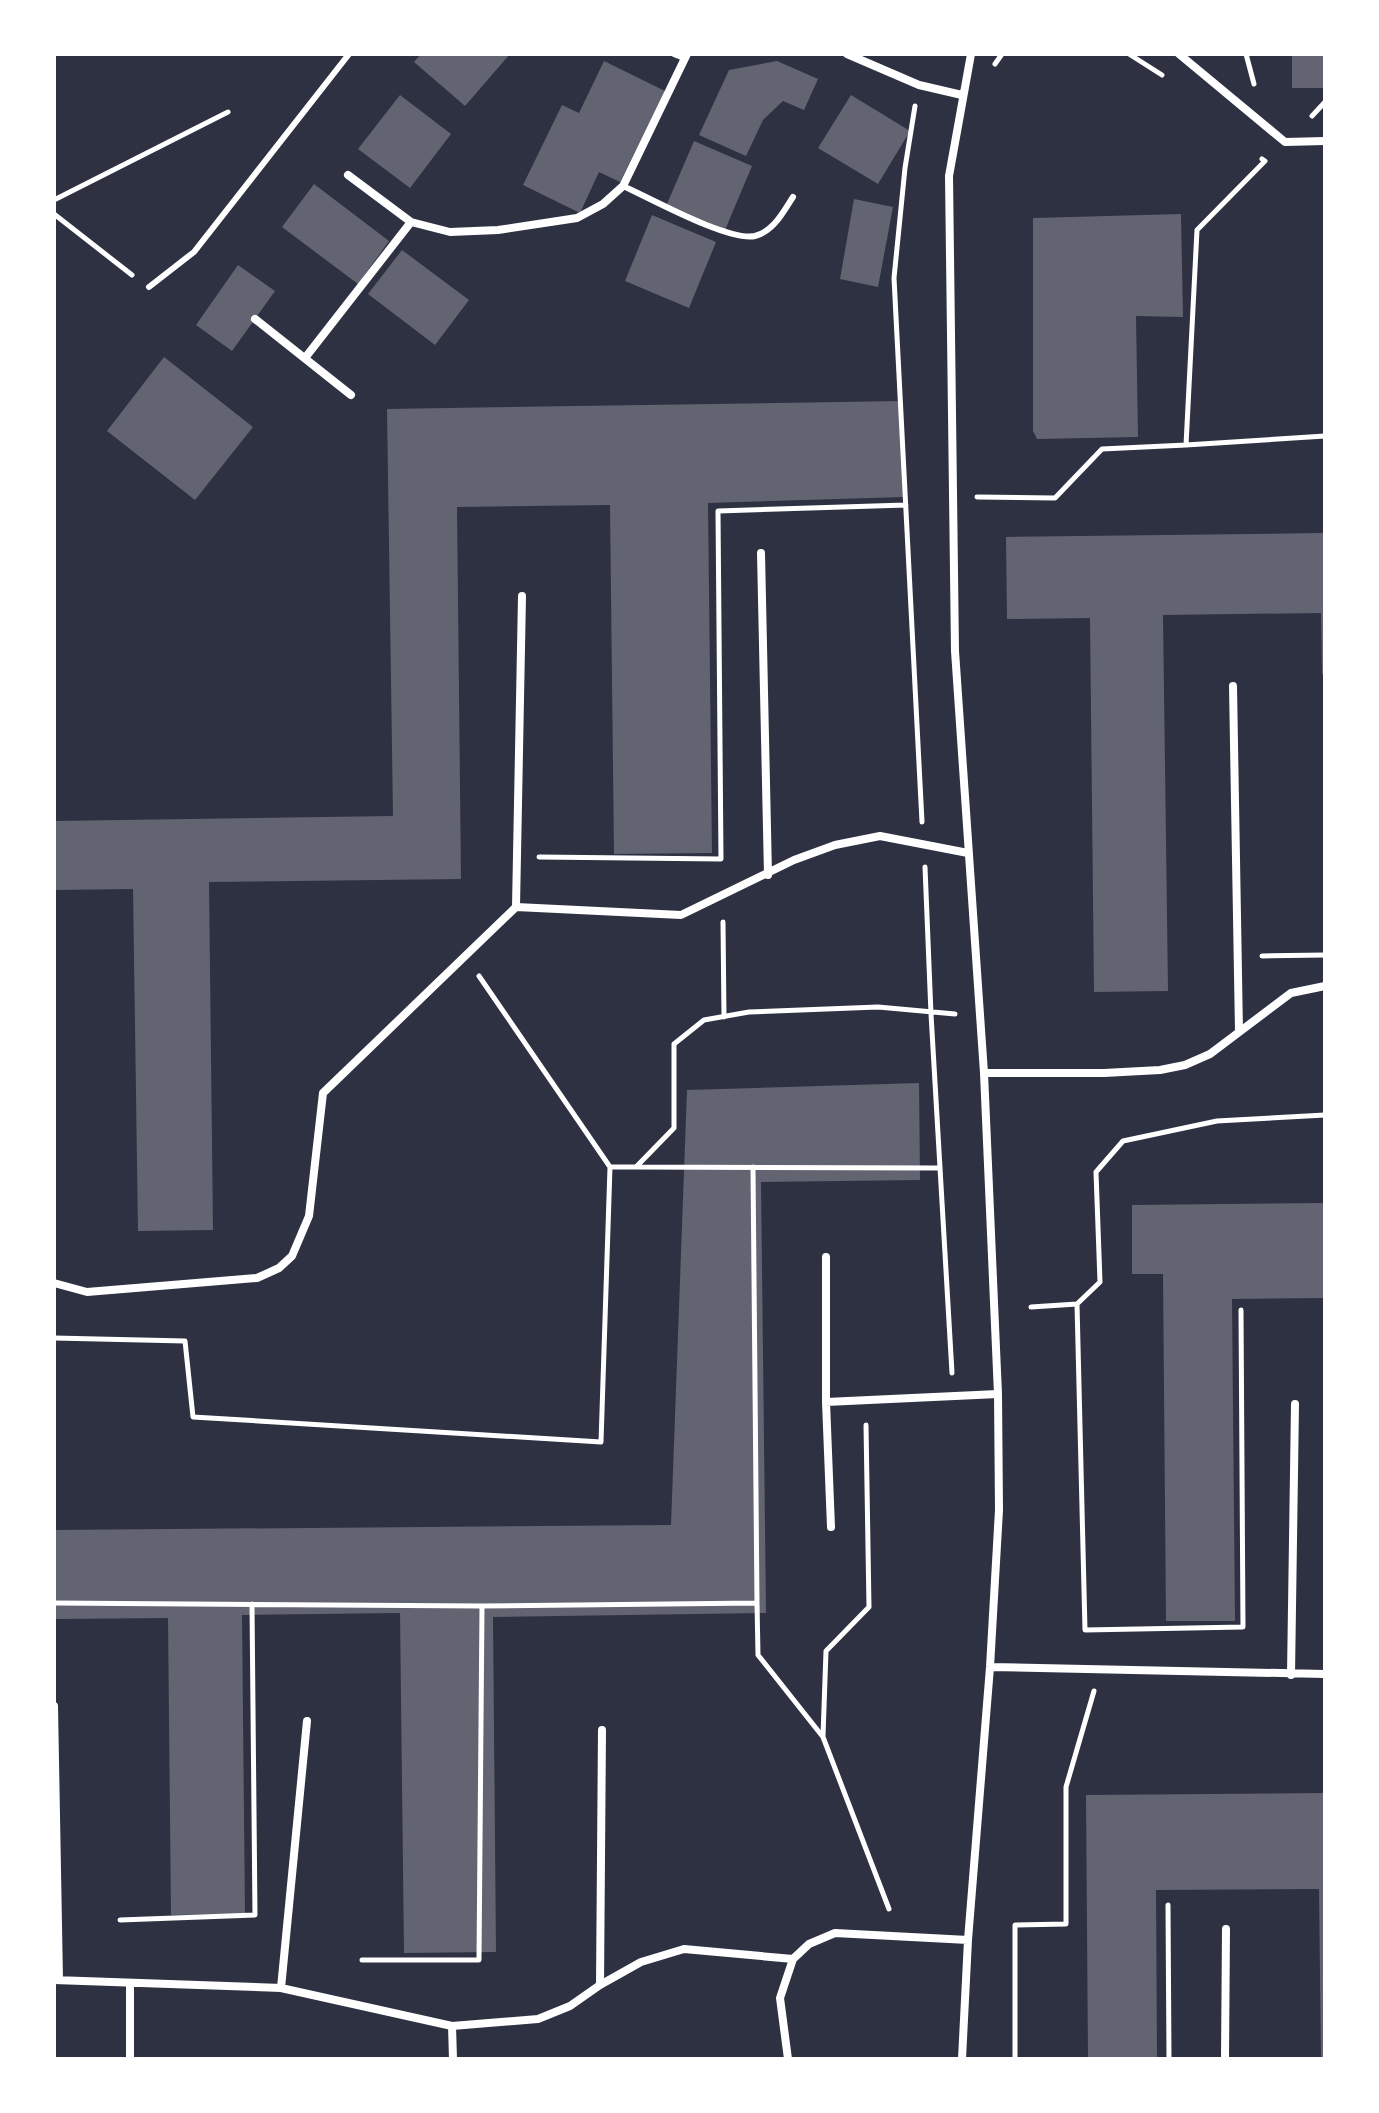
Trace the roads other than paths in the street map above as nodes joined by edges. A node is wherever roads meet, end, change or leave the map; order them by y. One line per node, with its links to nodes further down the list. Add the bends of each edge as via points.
1 (349, 54): 13 (lane, via 194,252)
2 (674, 54): 6 (lane)
3 (847, 54): 7 (street, via 919,85)
4 (971, 54): 7 (street)
5 (1179, 54): 8 (street, via 1285,142)
6 (686, 56): 10 (street)
7 (962, 95): 20 (street, via 949,176 955,651)
8 (1325, 141)
9 (348, 175): 12 (street)
10 (623, 186): 11 (lane, via 727,234 754,236 773,227); 12 (street, via 577,218 450,232)
11 (793, 197)
12 (411, 222): 15 (street)
13 (149, 287)
14 (255, 319): 15 (street)
15 (305, 358): 16 (street)
16 (351, 395)
17 (761, 553): 21 (street)
18 (522, 596): 22 (street)
19 (1233, 686): 24 (street)
20 (968, 853): 21 (street, via 880,836 835,845); 25 (street)
21 (768, 875): 22 (street, via 681,915)
22 (516, 907): 27 (street, via 323,1093 309,1216 292,1256 279,1268 257,1278 87,1292)
23 (1325, 986): 24 (street, via 1291,993)
24 (1239, 1032): 25 (street, via 1210,1054 1160,1070)
25 (984, 1073): 28 (street)
26 (826, 1257): 29 (street)
27 (54, 1283)
28 (998, 1394): 29 (street); 32 (street, via 999,1510)
29 (826, 1402): 31 (street)
30 (1295, 1404): 34 (street)
31 (831, 1527)
32 (990, 1667): 34 (street); 39 (street)
33 (1325, 1674): 34 (street)
34 (1291, 1675)
35 (54, 1706): 41 (street)
36 (307, 1721): 44 (street)
37 (602, 1730): 43 (street)
38 (1226, 1929): 50 (street)
39 (968, 1940): 40 (street, via 835,1933 809,1944); 49 (street)
40 (793, 1959): 43 (street, via 684,1949 641,1962); 48 (street, via 780,1998)
41 (56, 1980): 42 (street)
42 (130, 1983): 44 (street); 46 (street)
43 (600, 1985): 45 (street, via 538,2019)
44 (281, 1988): 45 (street)
45 (452, 2026): 47 (street)
46 (130, 2059)
47 (453, 2059)
48 (788, 2059)
49 (962, 2059)
50 (1225, 2059)

